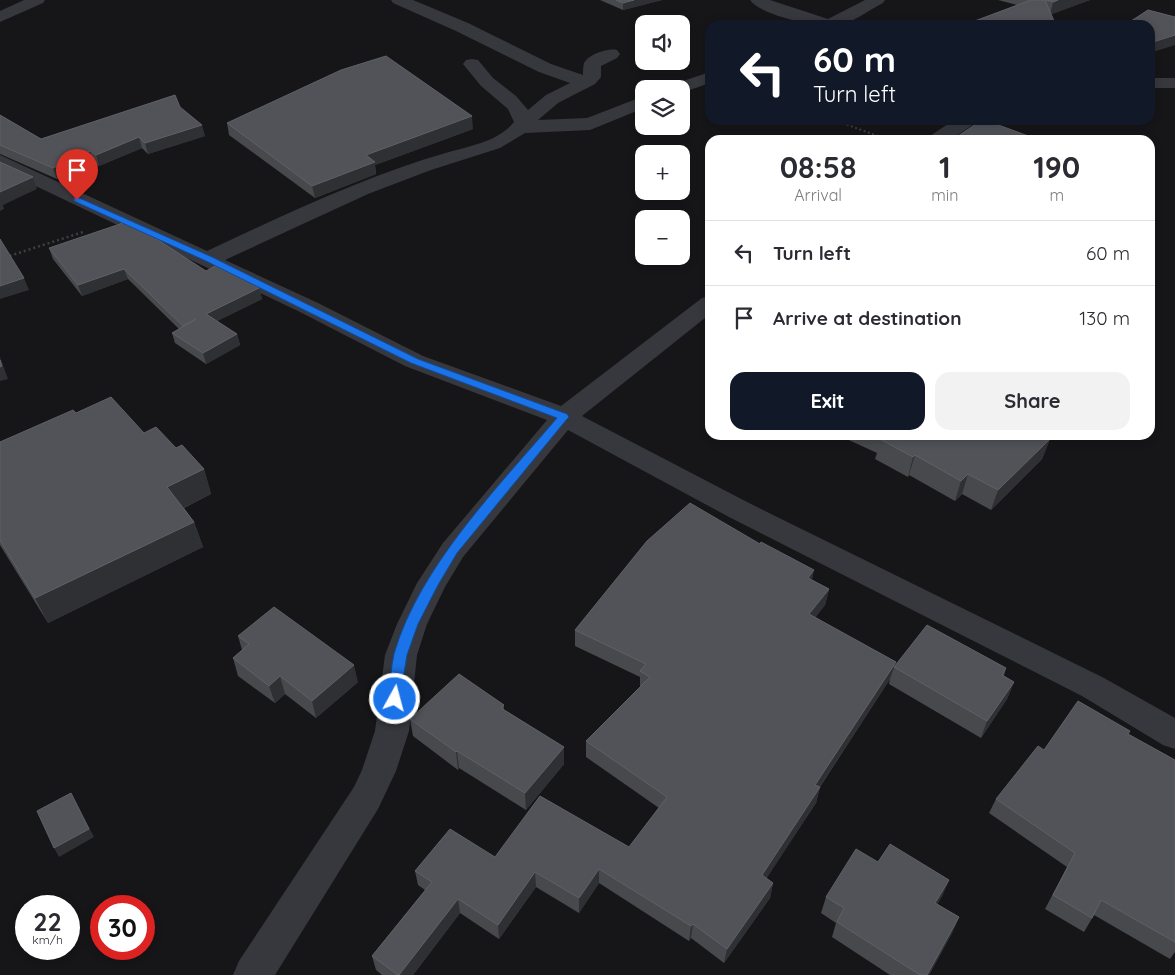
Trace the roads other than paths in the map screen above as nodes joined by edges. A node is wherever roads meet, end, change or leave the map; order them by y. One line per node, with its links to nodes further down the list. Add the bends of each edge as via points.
1 (37, 0): 5 (street)
2 (398, 0): 11 (street, via 545,68)
3 (758, 0): 6 (street)
4 (877, 0): 7 (street)
5 (0, 18)
6 (813, 20)
7 (839, 20)
8 (611, 54): 11 (street, via 592,65 592,77)
9 (472, 64): 17 (street, via 517,108 522,116)
10 (705, 79): 14 (street)
11 (585, 82): 17 (street, via 552,99)
12 (1155, 83): 13 (street)
13 (1175, 83)
14 (690, 84)
15 (635, 105): 17 (street, via 590,124)
16 (960, 125): 18 (street)
17 (521, 126): 20 (street, via 497,142 344,197)
18 (944, 135)
19 (0, 160): 20 (street)
20 (209, 259): 22 (street, via 414,361)
21 (705, 307): 22 (street)
22 (564, 417): 23 (street, via 739,510 1093,687); 24 (street, via 453,550 432,583 401,655 392,731 379,770 366,798)
23 (1175, 735)
24 (253, 975)

